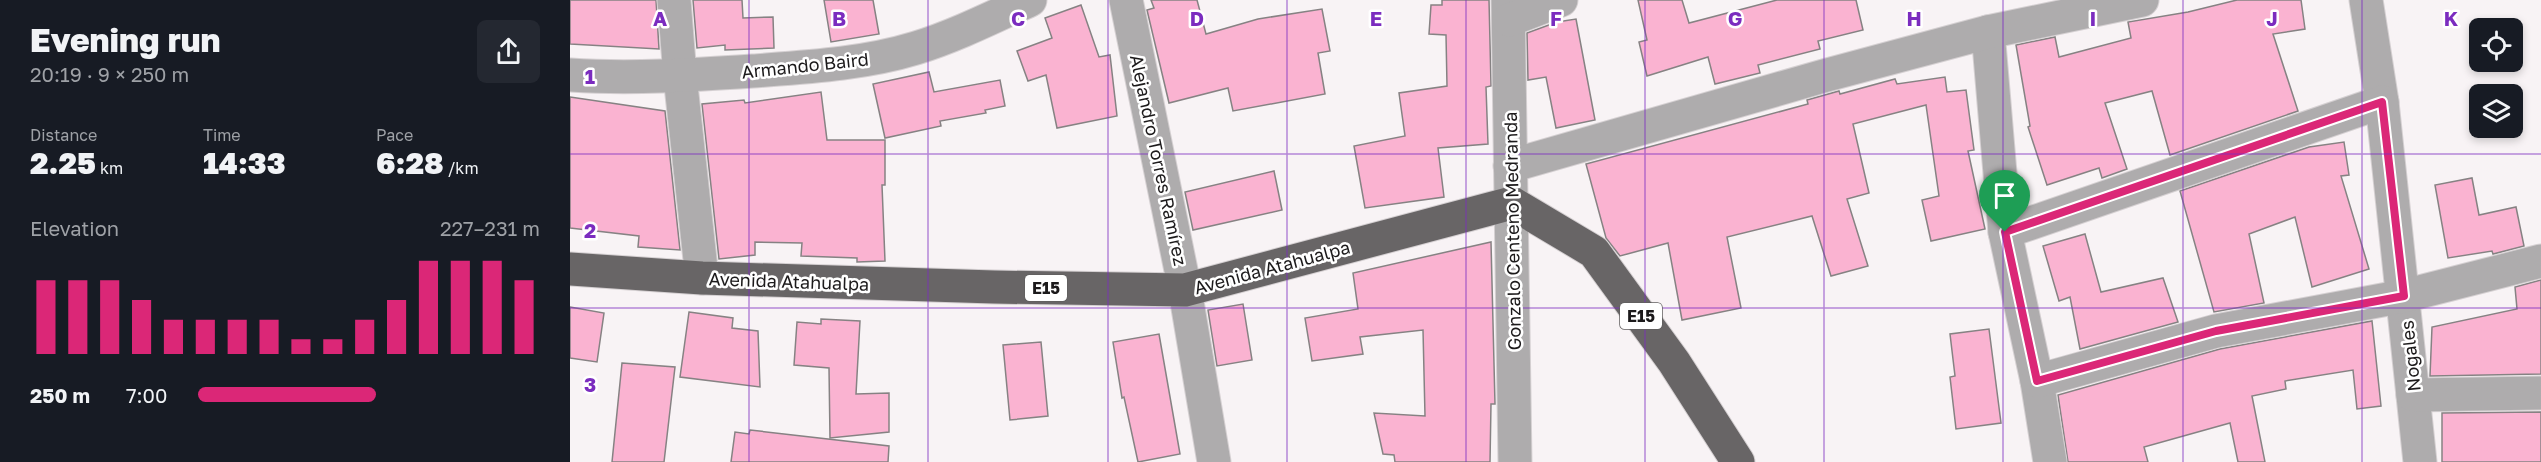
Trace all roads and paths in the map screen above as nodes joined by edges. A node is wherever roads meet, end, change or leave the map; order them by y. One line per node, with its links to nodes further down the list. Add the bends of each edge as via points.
1 (674, 0): 10 (street)
2 (1030, 0): 10 (street, Armando Baird, via 917,48 881,57 809,67)
3 (1126, 0): 18 (street, Alejandro Torres Ramírez)
4 (1562, 0): 7 (street)
5 (2142, 0): 8 (street)
6 (2366, 0): 11 (street, Nogales)
7 (1508, 10): 12 (street, Gonzalo Centeno Medranda)
8 (1988, 32): 12 (street); 14 (street)
9 (570, 75): 10 (street, Armando Baird)
10 (680, 76): 17 (street)
11 (2382, 102): 14 (street); 19 (street, Nogales)
12 (1510, 166): 13 (street, Gonzalo Centeno Medranda)
13 (1512, 203): 18 (highway, Avenida Atahualpa / E15); 24 (street, Gonzalo Centeno Medranda); 25 (highway, E15, via 1594,252 1674,362)
14 (2005, 232): 20 (street)
15 (2541, 261): 19 (street)
16 (570, 269): 17 (highway, Avenida Atahualpa / E15)
17 (702, 278): 18 (highway, Avenida Atahualpa / E15)
18 (1185, 290): 23 (street, Alejandro Torres Ramírez)
19 (2404, 296): 20 (street, via 2216,331); 22 (street, Nogales)
20 (2037, 381): 26 (street)
21 (2541, 393): 22 (street)
22 (2414, 395): 27 (street, Nogales)
23 (1214, 462)
24 (1515, 462)
25 (1738, 462)
26 (2050, 462)
27 (2420, 462)

